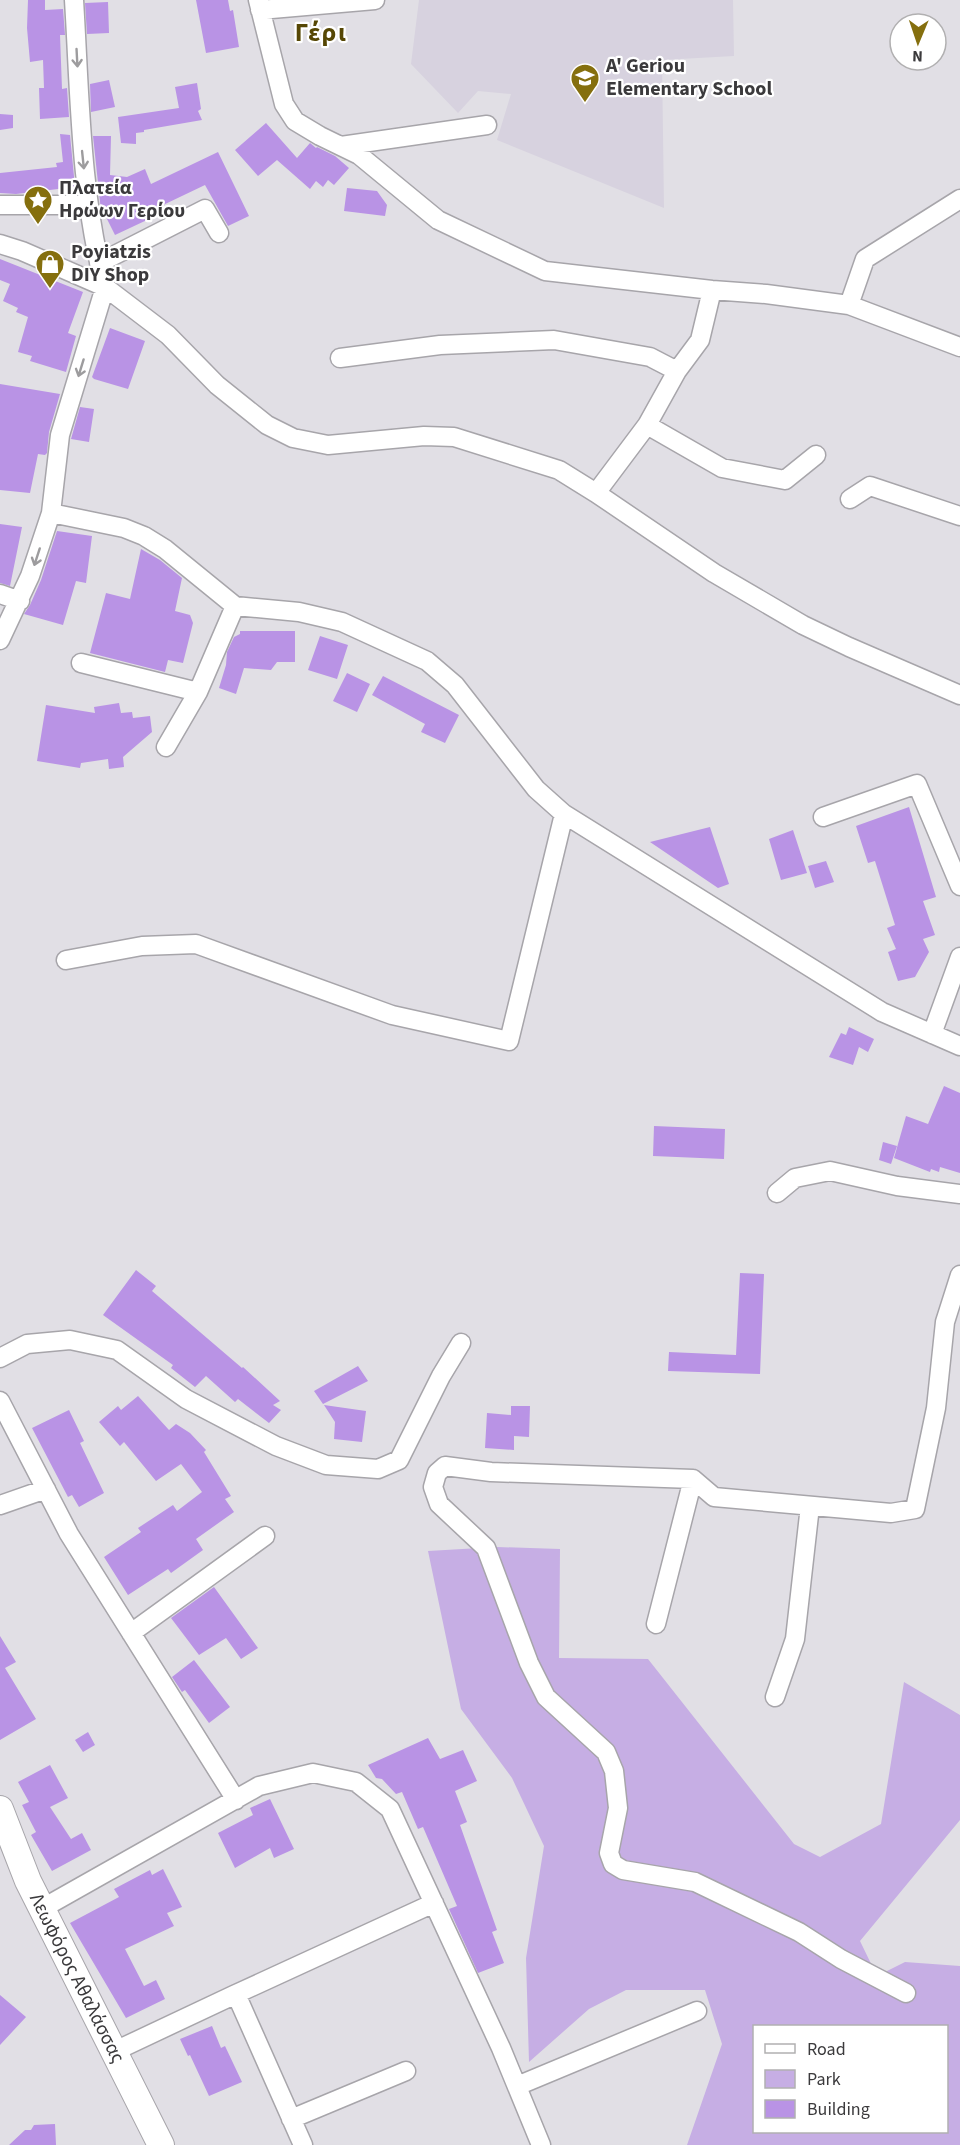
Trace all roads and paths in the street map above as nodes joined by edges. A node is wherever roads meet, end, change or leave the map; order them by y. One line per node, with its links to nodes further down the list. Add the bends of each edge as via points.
1 (74, 0): 7 (street, one-way to 7)
2 (375, 0): 3 (street)
3 (259, 5): 5 (street, via 284,104 295,121)
4 (487, 125): 5 (street)
5 (341, 146): 13 (street, via 359,154 438,220 545,271)
6 (960, 199): 14 (street, via 865,259)
7 (82, 205): 8 (street); 11 (street)
8 (0, 206)
9 (219, 233): 11 (street, via 206,209)
10 (0, 244): 12 (street)
11 (99, 264): 12 (street)
12 (105, 287): 20 (street, via 168,335 217,385 267,425 293,438 328,445 454,437 559,470); 22 (street, one-way to 22, via 60,435)
13 (712, 290): 14 (street); 17 (street, via 700,340)
14 (849, 304): 15 (street)
15 (960, 347)
16 (340, 358): 17 (street, via 440,345 554,340 650,357)
17 (677, 371): 18 (street)
18 (647, 425): 19 (street, via 722,468 785,480); 20 (street)
19 (816, 455)
20 (596, 493): 30 (street, via 714,573 803,625)
21 (850, 499): 23 (street, via 870,486)
22 (51, 513): 25 (street, one-way to 25); 26 (street, via 144,536)
23 (960, 516)
24 (0, 594): 25 (street)
25 (20, 601): 27 (street)
26 (235, 606): 29 (street); 32 (street, via 299,612 342,622 427,661 455,685 536,789)
27 (0, 640)
28 (81, 663): 29 (street)
29 (198, 692): 31 (street)
30 (960, 695)
31 (166, 747)
32 (564, 814): 36 (street, via 509,1041 392,1015 196,944 142,946); 37 (street, via 882,1011)
33 (824, 816): 34 (street, via 917,784)
34 (960, 886)
35 (960, 957): 37 (street)
36 (66, 960)
37 (932, 1034): 38 (street)
38 (960, 1046)
39 (777, 1193): 40 (street, via 795,1178 830,1171 897,1186)
40 (960, 1194)
41 (960, 1275): 42 (street)
42 (953, 1324): 49 (street, via 915,1509 891,1513)
43 (461, 1343): 44 (street, via 399,1460 378,1469 326,1465 276,1446 186,1399 117,1350 70,1340 27,1344)
44 (0, 1358)
45 (0, 1401): 47 (street)
46 (693, 1479): 49 (street, via 714,1497); 51 (street); 58 (street, via 491,1472 445,1466 437,1473 433,1487 439,1504 486,1548 529,1663 546,1697 606,1752 614,1771 618,1808 609,1853 613,1864 695,1882 799,1932)
47 (46, 1489): 48 (street); 52 (street, via 69,1534)
48 (0, 1505)
49 (810, 1506): 53 (street, via 795,1639)
50 (265, 1536): 52 (street)
51 (656, 1624)
52 (131, 1633): 54 (street)
53 (775, 1697)
54 (236, 1800): 56 (street, via 259,1786 313,1773 356,1782 390,1809); 57 (street)
55 (0, 1809): 57 (main road, Λεωφόρος Αθαλάσσας, via 28,1881)
56 (434, 1903): 59 (street); 63 (street)
57 (43, 1908): 61 (main road, Λεωφόρος Αθαλάσσας)
58 (906, 1993)
59 (236, 1994): 61 (street); 64 (street)
60 (697, 2011): 63 (street)
61 (115, 2051): 65 (main road, Λεωφόρος Αθαλάσσας)
62 (406, 2072): 64 (street)
63 (518, 2086): 67 (street)
64 (291, 2119): 66 (street)
65 (162, 2145)
66 (303, 2145)
67 (541, 2145)

